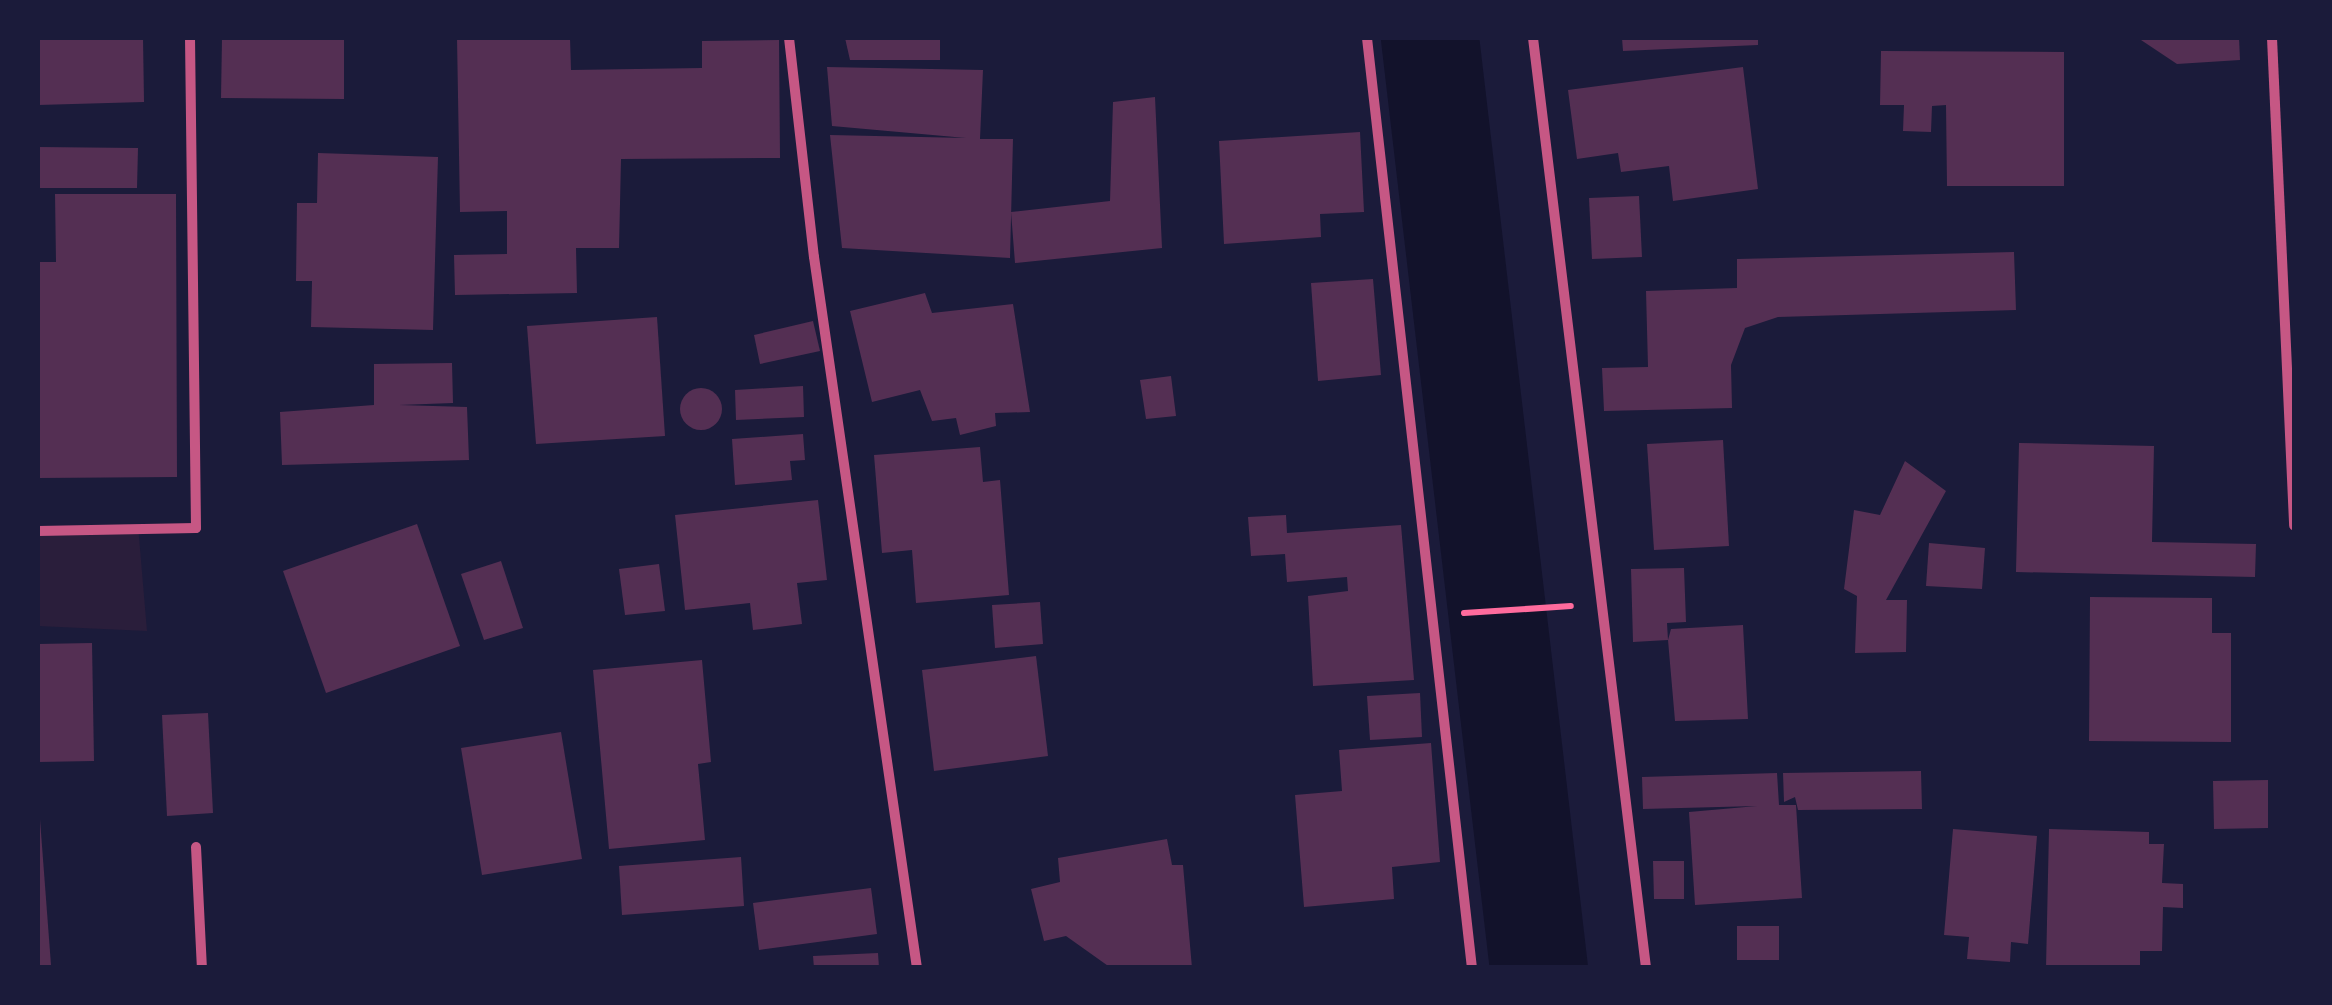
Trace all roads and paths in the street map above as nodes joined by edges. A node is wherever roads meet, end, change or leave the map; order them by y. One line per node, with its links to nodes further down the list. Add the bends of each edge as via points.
1 (190, 38): 7 (street, via 196,528)
2 (789, 38): 12 (street, via 814,258)
3 (1366, 38): 9 (street)
4 (1532, 38): 8 (street)
5 (2272, 38): 6 (street)
6 (2294, 526)
7 (38, 531)
8 (1603, 604): 9 (path); 14 (street)
9 (1427, 615): 13 (street)
10 (196, 847): 11 (street)
11 (202, 968)
12 (917, 968)
13 (1472, 968)
14 (1646, 968)

